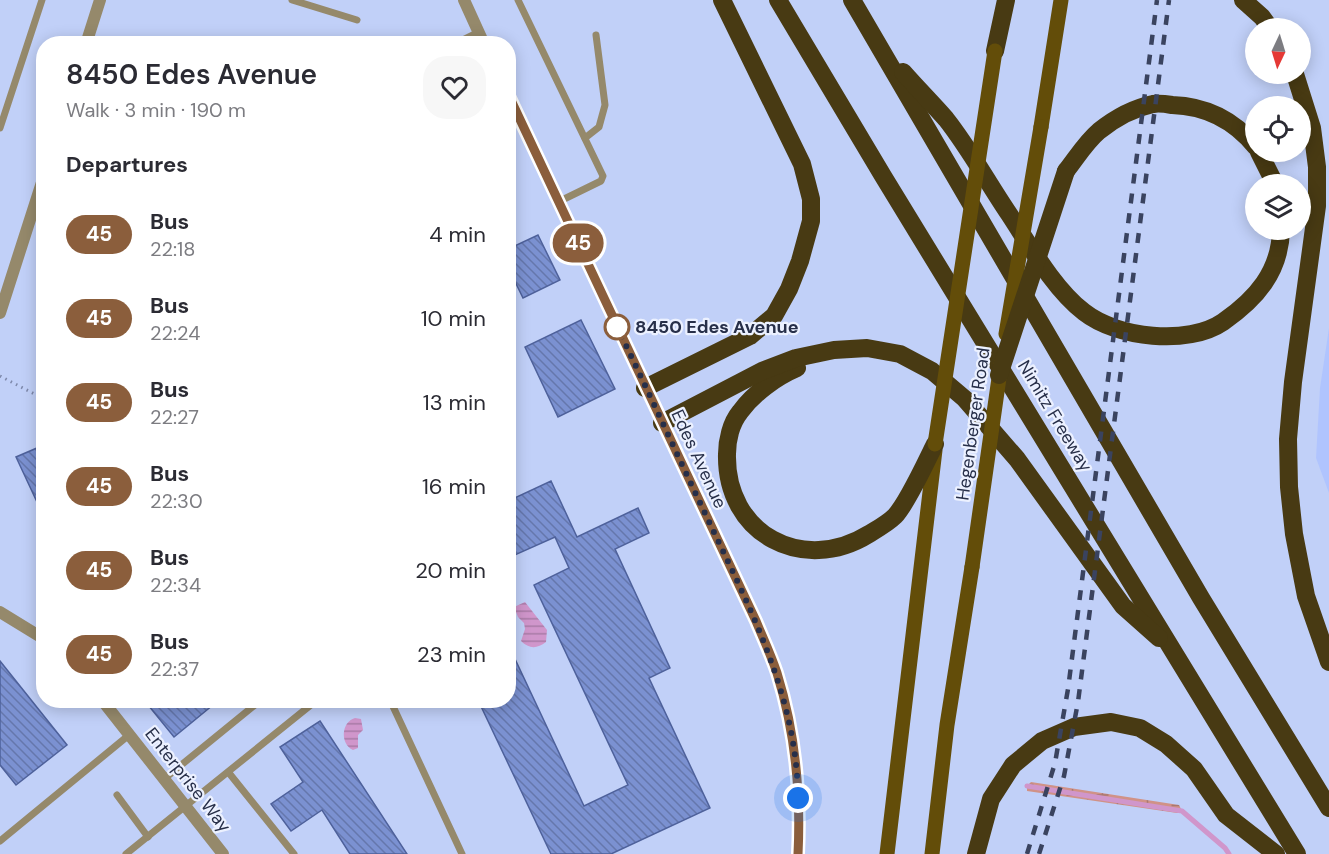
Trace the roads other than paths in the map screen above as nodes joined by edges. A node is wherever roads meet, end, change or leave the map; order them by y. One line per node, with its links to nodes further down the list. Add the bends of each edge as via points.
1 (42, 0): 21 (lane)
2 (100, 0): 15 (street)
3 (292, 0): 13 (lane)
4 (464, 0): 16 (street)
5 (519, 0): 23 (lane)
6 (722, 0): 30 (highway, via 801,164 811,199 811,221 800,261 774,316 750,336)
7 (778, 0): 35 (highway, Nimitz Freeway)
8 (852, 0): 17 (highway, Nimitz Freeway)
9 (1004, 0): 18 (highway)
10 (1061, 0): 29 (main road, Hegenberger Road, bridge)
11 (1243, 0): 12 (highway)
12 (1262, 18)
13 (357, 20)
14 (596, 35): 23 (lane, via 605,105 599,127)
15 (89, 36)
16 (481, 36)
17 (877, 42): 26 (highway, via 947,121 1060,288 1084,313 1116,329 1150,336 1185,336 1216,326 1244,307 1262,287 1275,262); 46 (highway, Nimitz Freeway, via 1201,598)
18 (995, 51): 32 (main road, Hegenberger Road, bridge)
19 (1298, 84): 36 (highway, via 1312,128 1317,206 1293,382 1289,487 1306,596)
20 (516, 112): 25 (street, Edes Avenue)
21 (0, 128)
22 (1245, 134): 29 (highway, bridge, via 1216,114 1185,105 1154,104 1125,114 1088,142 1066,171)
23 (585, 138): 25 (lane, via 603,176 601,181)
24 (36, 201): 27 (street)
25 (558, 202): 30 (street, Edes Avenue)
26 (1279, 240)
27 (0, 313)
28 (834, 350): 31 (highway, via 762,371); 32 (highway, via 781,375 739,413 727,440 726,471 733,498 751,523 772,540 801,550 828,550 855,543 898,513); 35 (highway, via 867,348 900,354 932,371 965,399 1017,459 1123,606)
29 (999, 375): 55 (main road, Hegenberger Road, bridge, via 947,725)
30 (645, 388): 31 (street, Edes Avenue)
31 (662, 423): 53 (street, Edes Avenue, via 777,673 798,779)
32 (935, 444): 54 (main road, Hegenberger Road)
33 (0, 612): 34 (street)
34 (36, 634)
35 (1174, 652): 58 (highway, Nimitz Freeway)
36 (1329, 662)
37 (108, 708): 41 (street, Enterprise Way)
38 (251, 708): 43 (lane)
39 (307, 708): 42 (lane)
40 (394, 708): 52 (lane)
41 (129, 735): 43 (street, Enterprise Way); 48 (lane)
42 (229, 773): 45 (lane); 51 (lane)
43 (164, 779): 45 (street, Enterprise Way)
44 (117, 795): 47 (lane)
45 (186, 807): 47 (lane); 50 (street, Enterprise Way)
46 (1329, 808)
47 (148, 837): 49 (lane)
48 (0, 841)
49 (126, 854)
50 (223, 854)
51 (294, 854)
52 (462, 854)
53 (798, 854)
54 (887, 854)
55 (932, 854)
56 (976, 854): 57 (highway, via 991,799 1013,765 1042,741 1074,726 1112,722 1140,728 1166,744 1194,769 1226,815)
57 (1276, 854)
58 (1297, 854)

